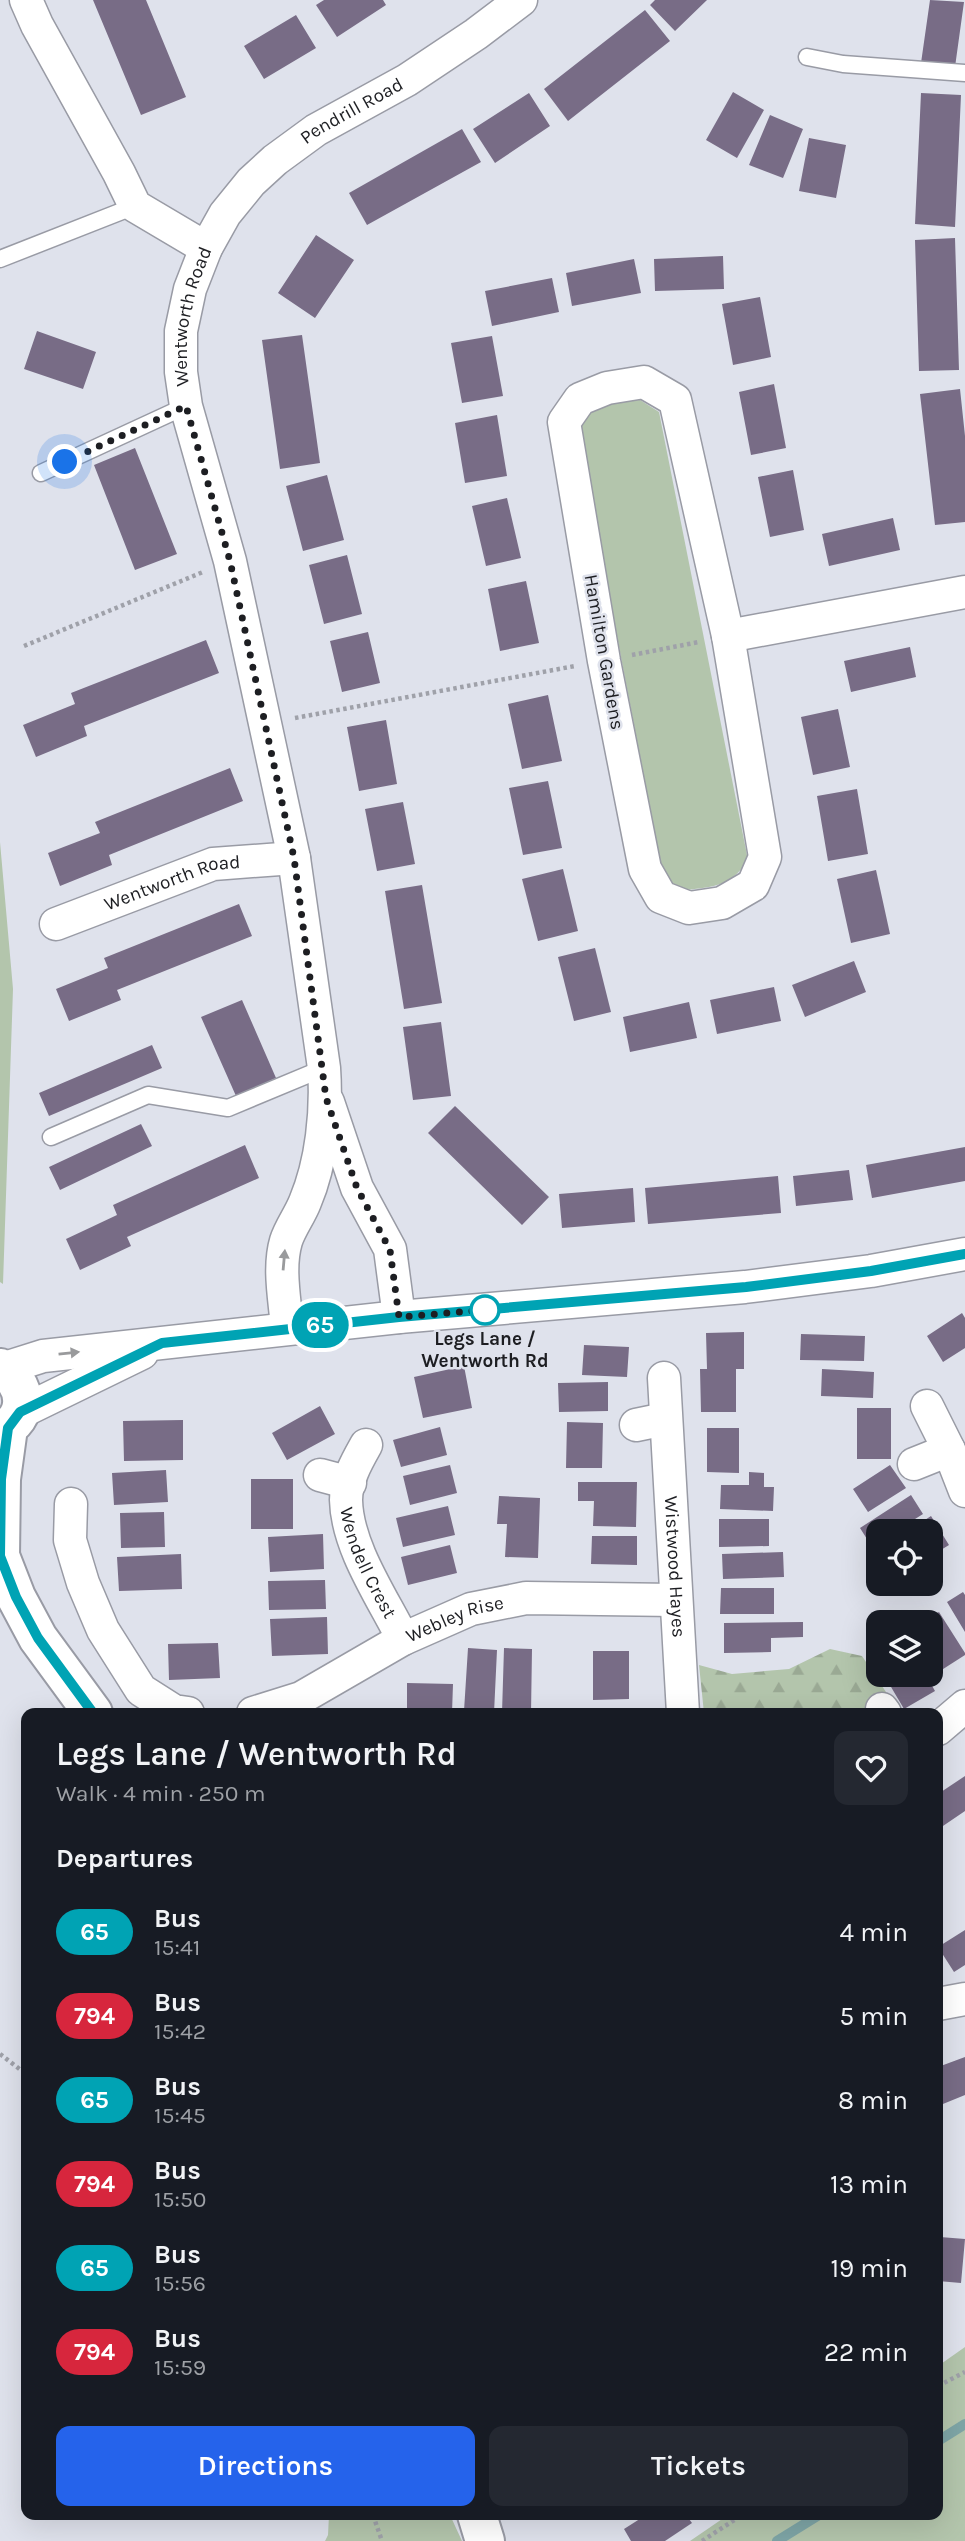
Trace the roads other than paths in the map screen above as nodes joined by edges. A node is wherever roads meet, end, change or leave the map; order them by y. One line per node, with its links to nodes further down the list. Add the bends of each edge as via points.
1 (26, 0): 5 (street)
2 (521, 0): 6 (street, Pendrill Road, via 407,79 316,130 275,160 225,214)
3 (807, 57): 4 (lane)
4 (965, 73)
5 (135, 205): 6 (street, Wentworth Road); 7 (lane)
6 (206, 248): 8 (street, Wentworth Road, via 181,331)
7 (0, 259)
8 (186, 406): 9 (lane); 12 (street, Wentworth Road, via 230,561)
9 (41, 473)
10 (965, 592): 11 (street)
11 (728, 636): 11 (street, Hamilton Gardens, via 765,857 753,885 722,903 690,908 661,897 645,869 564,422 580,398 644,382 675,400)
12 (294, 858): 13 (street, Wentworth Road, via 214,864); 14 (street, Wentworth Road)
13 (56, 924)
14 (325, 1083): 15 (lane, via 228,1108 148,1095); 17 (street, Wentworth Road, via 357,1188 390,1250); 18 (street, Wentworth Road, one-way to 14, via 286,1241 306,1200 318,1156)
15 (51, 1137)
16 (965, 1254): 17 (street, via 746,1287)
17 (399, 1317): 18 (street)
18 (287, 1328): 19 (street)
19 (162, 1343): 20 (street, one-way to 19, via 43,1356); 23 (street)
20 (1, 1368): 23 (street, via 21,1387 23,1400)
21 (664, 1378): 30 (street, Wistwood Hayes, via 650,1422)
22 (927, 1406): 25 (street)
23 (10, 1424): 29 (street, via 1,1479)
24 (366, 1445): 31 (street, Wendell Crest, via 353,1467 335,1479 346,1499 355,1545)
25 (948, 1450): 26 (street); 27 (street)
26 (914, 1464)
27 (965, 1491)
28 (71, 1504): 34 (street, via 71,1540 103,1630 141,1690)
29 (0, 1556): 33 (street, via 38,1638)
30 (675, 1600): 31 (street, Webley Rise, via 526,1598 471,1609); 36 (street, Wistwood Hayes)
31 (403, 1639): 35 (street, Webley Rise, via 301,1698)
32 (965, 1706): 37 (street)
33 (89, 1708)
34 (168, 1708)
35 (269, 1708)
36 (683, 1708)
37 (943, 1725)
38 (965, 1999): 39 (street)
39 (943, 2003)
40 (479, 2520): 41 (street)
41 (485, 2541)

